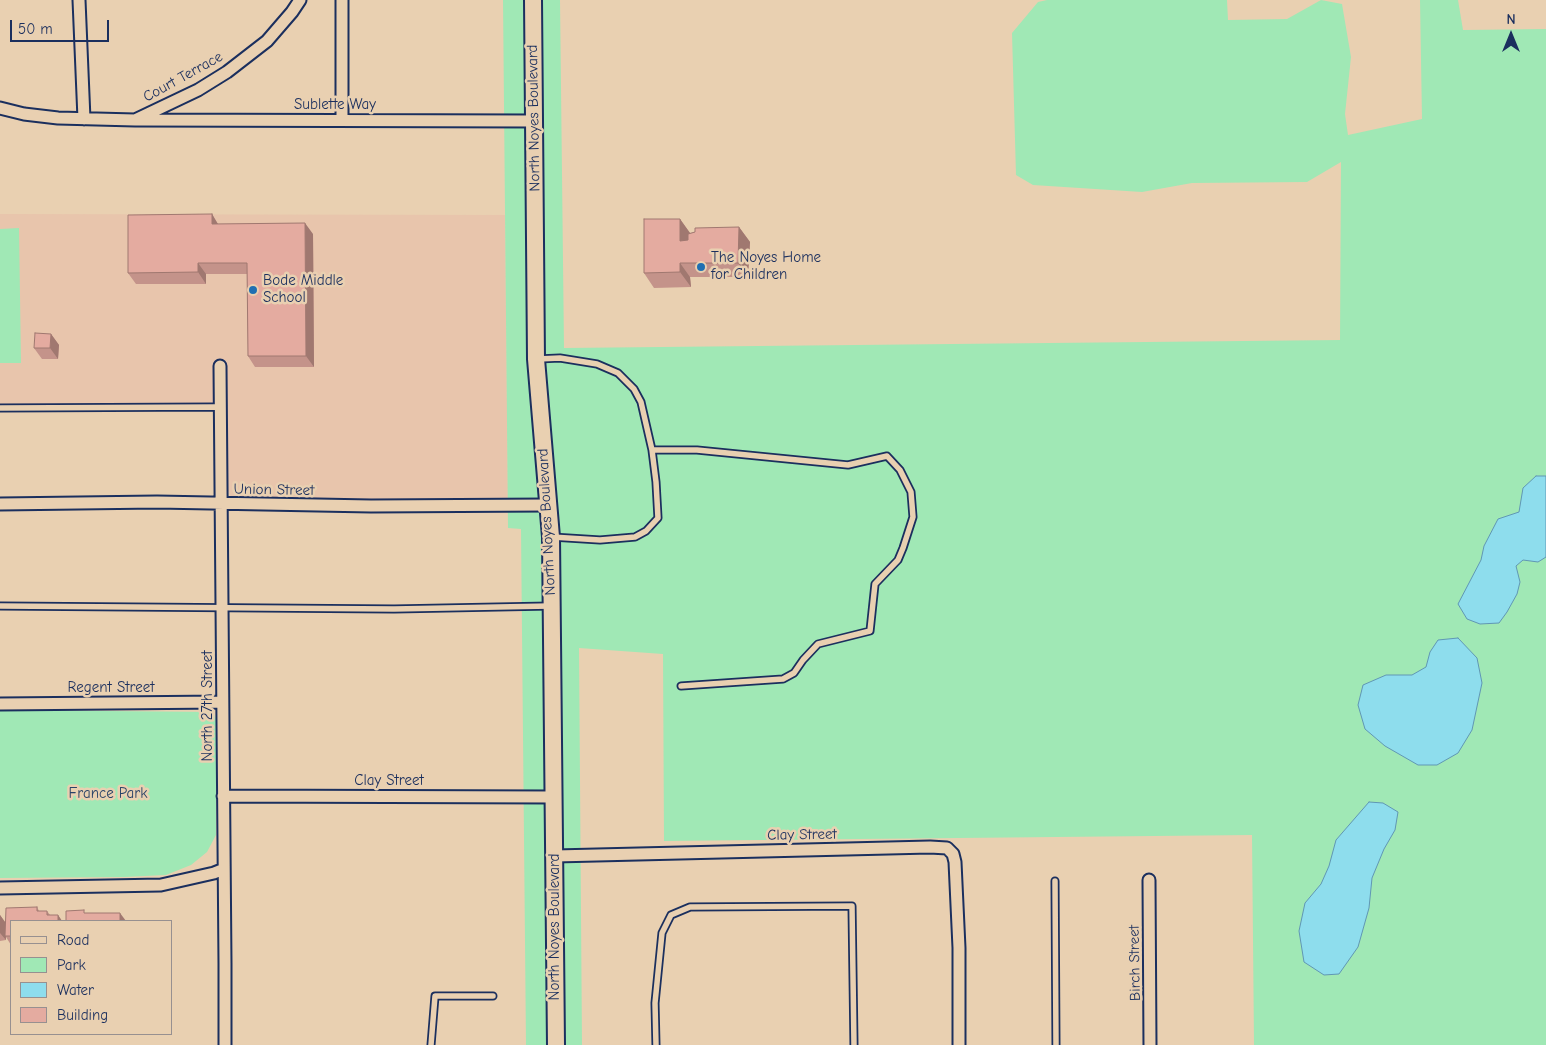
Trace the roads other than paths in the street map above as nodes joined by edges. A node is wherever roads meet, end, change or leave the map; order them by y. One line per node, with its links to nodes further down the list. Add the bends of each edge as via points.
1 (79, 0): 6 (street)
2 (300, 0): 7 (street, Court Terrace, via 266,41 227,72 198,90)
3 (342, 0): 8 (street)
4 (533, 0): 9 (street, North Noyes Boulevard)
5 (0, 108): 6 (street, Court Terrace, via 24,114)
6 (84, 119): 7 (street, Court Terrace)
7 (135, 120): 8 (street, Sublette Way)
8 (342, 120): 9 (street, Sublette Way)
9 (534, 121): 10 (street, North Noyes Boulevard)
10 (536, 359): 14 (lane, via 560,358 597,364 618,373 634,388 641,402); 17 (street, North Noyes Boulevard)
11 (220, 366): 13 (street, North 27th Street)
12 (0, 408): 13 (lane, via 216,407)
13 (221, 410): 16 (street, North 27th Street)
14 (652, 450): 18 (lane, via 658,518 646,531 635,537 600,540); 22 (lane, via 697,450 848,464 887,456 900,470 911,492 913,516 898,560 875,584 870,631 818,644 794,673 783,679)
15 (0, 504): 16 (street, Union Street)
16 (222, 504): 17 (street, Union Street); 21 (street, North 27th Street)
17 (548, 505): 18 (street, North Noyes Boulevard)
18 (551, 537): 20 (street, North Noyes Boulevard)
19 (0, 606): 21 (lane)
20 (552, 606): 21 (lane, via 394,609); 26 (street, North Noyes Boulevard)
21 (222, 607): 23 (street, North 27th Street)
22 (681, 686)
23 (222, 702): 24 (street, Regent Street); 25 (street, North 27th Street)
24 (0, 704)
25 (223, 796): 26 (street, Clay Street); 28 (street, North 27th Street)
26 (554, 797): 27 (street, North Noyes Boulevard)
27 (555, 856): 35 (street, North Noyes Boulevard); 38 (street, Clay Street, via 947,848 955,862)
28 (224, 869): 31 (street, via 161,885); 33 (street, North 27th Street)
29 (1149, 880): 40 (street, Birch Street)
30 (1055, 881): 39 (lane)
31 (0, 888)
32 (493, 996): 34 (lane, via 435,996)
33 (225, 1045)
34 (431, 1045)
35 (556, 1045)
36 (656, 1045): 37 (lane, via 655,1003 662,933 671,915 690,907 852,906)
37 (854, 1045)
38 (959, 1045)
39 (1056, 1045)
40 (1150, 1045)

